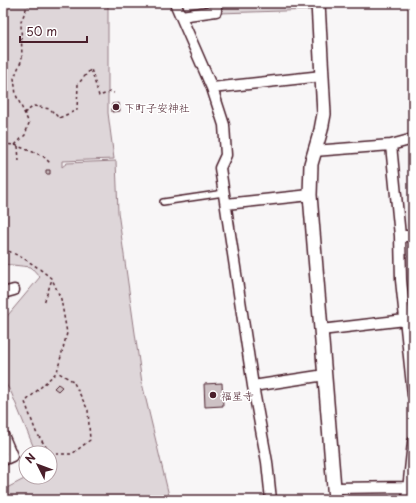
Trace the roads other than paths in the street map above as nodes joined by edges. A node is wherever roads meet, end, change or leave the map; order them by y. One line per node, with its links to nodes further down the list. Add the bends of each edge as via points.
1 (175, 3): 4 (street)
2 (216, 3): 4 (street, via 216,11)
3 (318, 3): 5 (street)
4 (181, 16): 6 (street)
5 (322, 76): 6 (street); 9 (street, via 324,114)
6 (212, 88): 10 (street, via 224,125 226,155 220,168)
7 (413, 139): 8 (street)
8 (391, 145): 9 (street); 14 (street)
9 (314, 151): 11 (street)
10 (224, 193): 12 (lane); 13 (street)
11 (310, 195): 13 (street); 19 (street)
12 (163, 202)
13 (229, 203): 21 (street)
14 (400, 236): 15 (street); 18 (street)
15 (413, 236)
16 (14, 290): 17 (street)
17 (3, 293)
18 (405, 320): 19 (street); 22 (street)
19 (321, 330): 20 (street)
20 (325, 375): 21 (street); 27 (street)
21 (256, 385): 28 (street)
22 (413, 394)
23 (3, 435): 25 (street, via 12,456)
24 (413, 442): 26 (street)
25 (3, 460)
26 (411, 487): 27 (street); 29 (street)
27 (335, 494)
28 (271, 500)
29 (407, 500)

